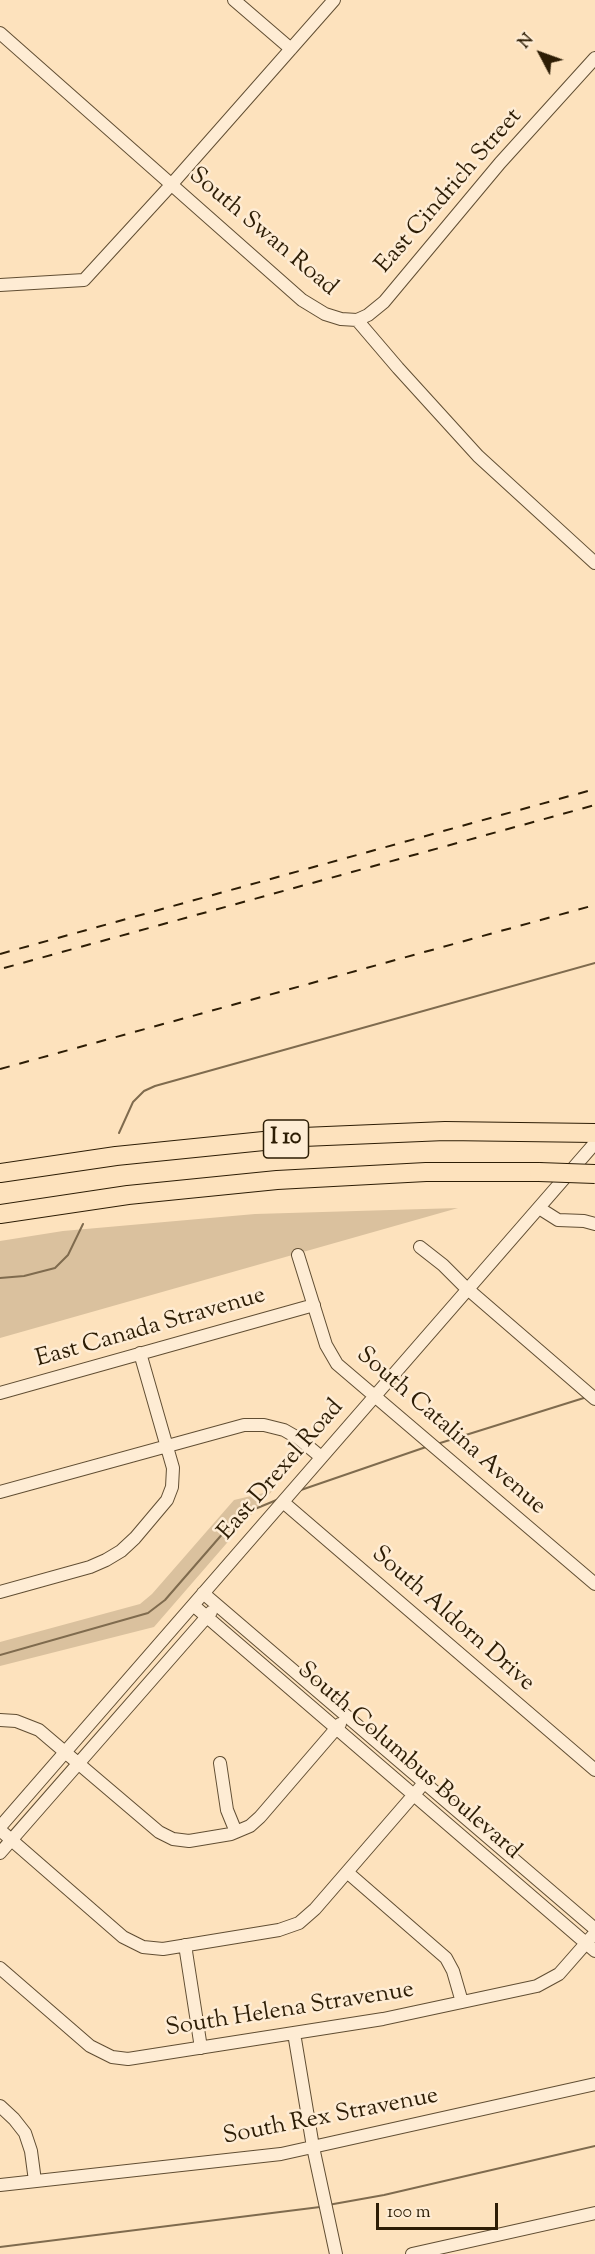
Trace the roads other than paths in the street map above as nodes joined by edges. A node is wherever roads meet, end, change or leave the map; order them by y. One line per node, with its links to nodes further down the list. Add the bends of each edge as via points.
1 (234, 0): 4 (street)
2 (334, 0): 4 (street)
3 (0, 33): 6 (street, South Swan Road)
4 (291, 49): 6 (street)
5 (595, 58): 8 (street, East Cindrich Street, via 500,163 384,302)
6 (171, 185): 7 (street, via 84,280); 8 (street, South Swan Road, via 311,306 333,317)
7 (0, 285)
8 (357, 320): 9 (street, South Swan Road, via 478,456)
9 (595, 563)
10 (595, 1133): 12 (highway, I 10, via 423,1132 293,1138 126,1154)
11 (595, 1143): 14 (street, East Drexel Road)
12 (0, 1173)
13 (595, 1174): 15 (highway, I 10, bridge, via 416,1173 265,1180 128,1195)
14 (538, 1208): 16 (street, via 558,1220); 19 (street, East Drexel Road)
15 (0, 1215)
16 (595, 1224)
17 (420, 1247): 19 (street)
18 (298, 1255): 20 (street, South Catalina Avenue)
19 (467, 1289): 23 (street, East Drexel Road); 24 (street)
20 (314, 1305): 21 (street, East Canada Stravenue); 23 (street, South Catalina Avenue, via 332,1358)
21 (140, 1353): 22 (street, East Canada Stravenue); 25 (street)
22 (0, 1392)
23 (375, 1396): 26 (street, East Drexel Road); 29 (street, South Catalina Avenue)
24 (595, 1399)
25 (167, 1446): 26 (street, via 244,1425 264,1425 291,1434); 27 (street); 30 (street, via 173,1472 172,1490 160,1510 128,1545 98,1564)
26 (321, 1457): 28 (street, East Drexel Road)
27 (0, 1492)
28 (283, 1502): 31 (street, East Drexel Road); 41 (street, South Aldorn Drive)
29 (595, 1584)
30 (0, 1592)
31 (203, 1593): 32 (street, East Drexel Road); 33 (street, South Columbus Boulevard)
32 (193, 1605): 34 (street, South Columbus Boulevard); 38 (street, East Drexel Road)
33 (218, 1606): 34 (street); 35 (street, South Columbus Boulevard)
34 (206, 1617): 37 (street, South Columbus Boulevard); 39 (street)
35 (346, 1716): 37 (street); 42 (street, South Columbus Boulevard)
36 (0, 1720): 38 (street, via 32,1726)
37 (336, 1729): 43 (street, South Columbus Boulevard); 45 (street, via 260,1817)
38 (65, 1752): 39 (street); 44 (street, East Drexel Road)
39 (78, 1763): 45 (street, via 166,1836 189,1841); 46 (street)
40 (220, 1763): 45 (street, via 227,1810)
41 (595, 1770)
42 (424, 1783): 43 (street); 49 (street, South Columbus Boulevard)
43 (413, 1795): 48 (street); 51 (street, South Columbus Boulevard)
44 (0, 1828): 46 (street)
45 (236, 1832)
46 (11, 1840): 47 (street); 50 (street, via 129,1942 156,1949)
47 (0, 1853)
48 (347, 1872): 50 (street, via 313,1912 292,1926); 53 (street, via 446,1958)
49 (595, 1931): 51 (street, South Helena Stravenue)
50 (184, 1945): 55 (street)
51 (591, 1947): 53 (street, South Helena Stravenue, via 544,1983)
52 (0, 1968): 55 (street, South Helena Stravenue, via 103,2055 128,2059)
53 (462, 2002): 54 (street, South Helena Stravenue)
54 (294, 2033): 55 (street, South Helena Stravenue); 58 (street)
55 (201, 2048)
56 (595, 2084): 58 (street, South Rex Stravenue)
57 (0, 2106): 59 (street, via 26,2133)
58 (313, 2148): 59 (street, South Rex Stravenue); 63 (street)
59 (34, 2181): 60 (street, South Rex Stravenue)
60 (0, 2185)
61 (588, 2212): 62 (street)
62 (418, 2249)
63 (336, 2254)

